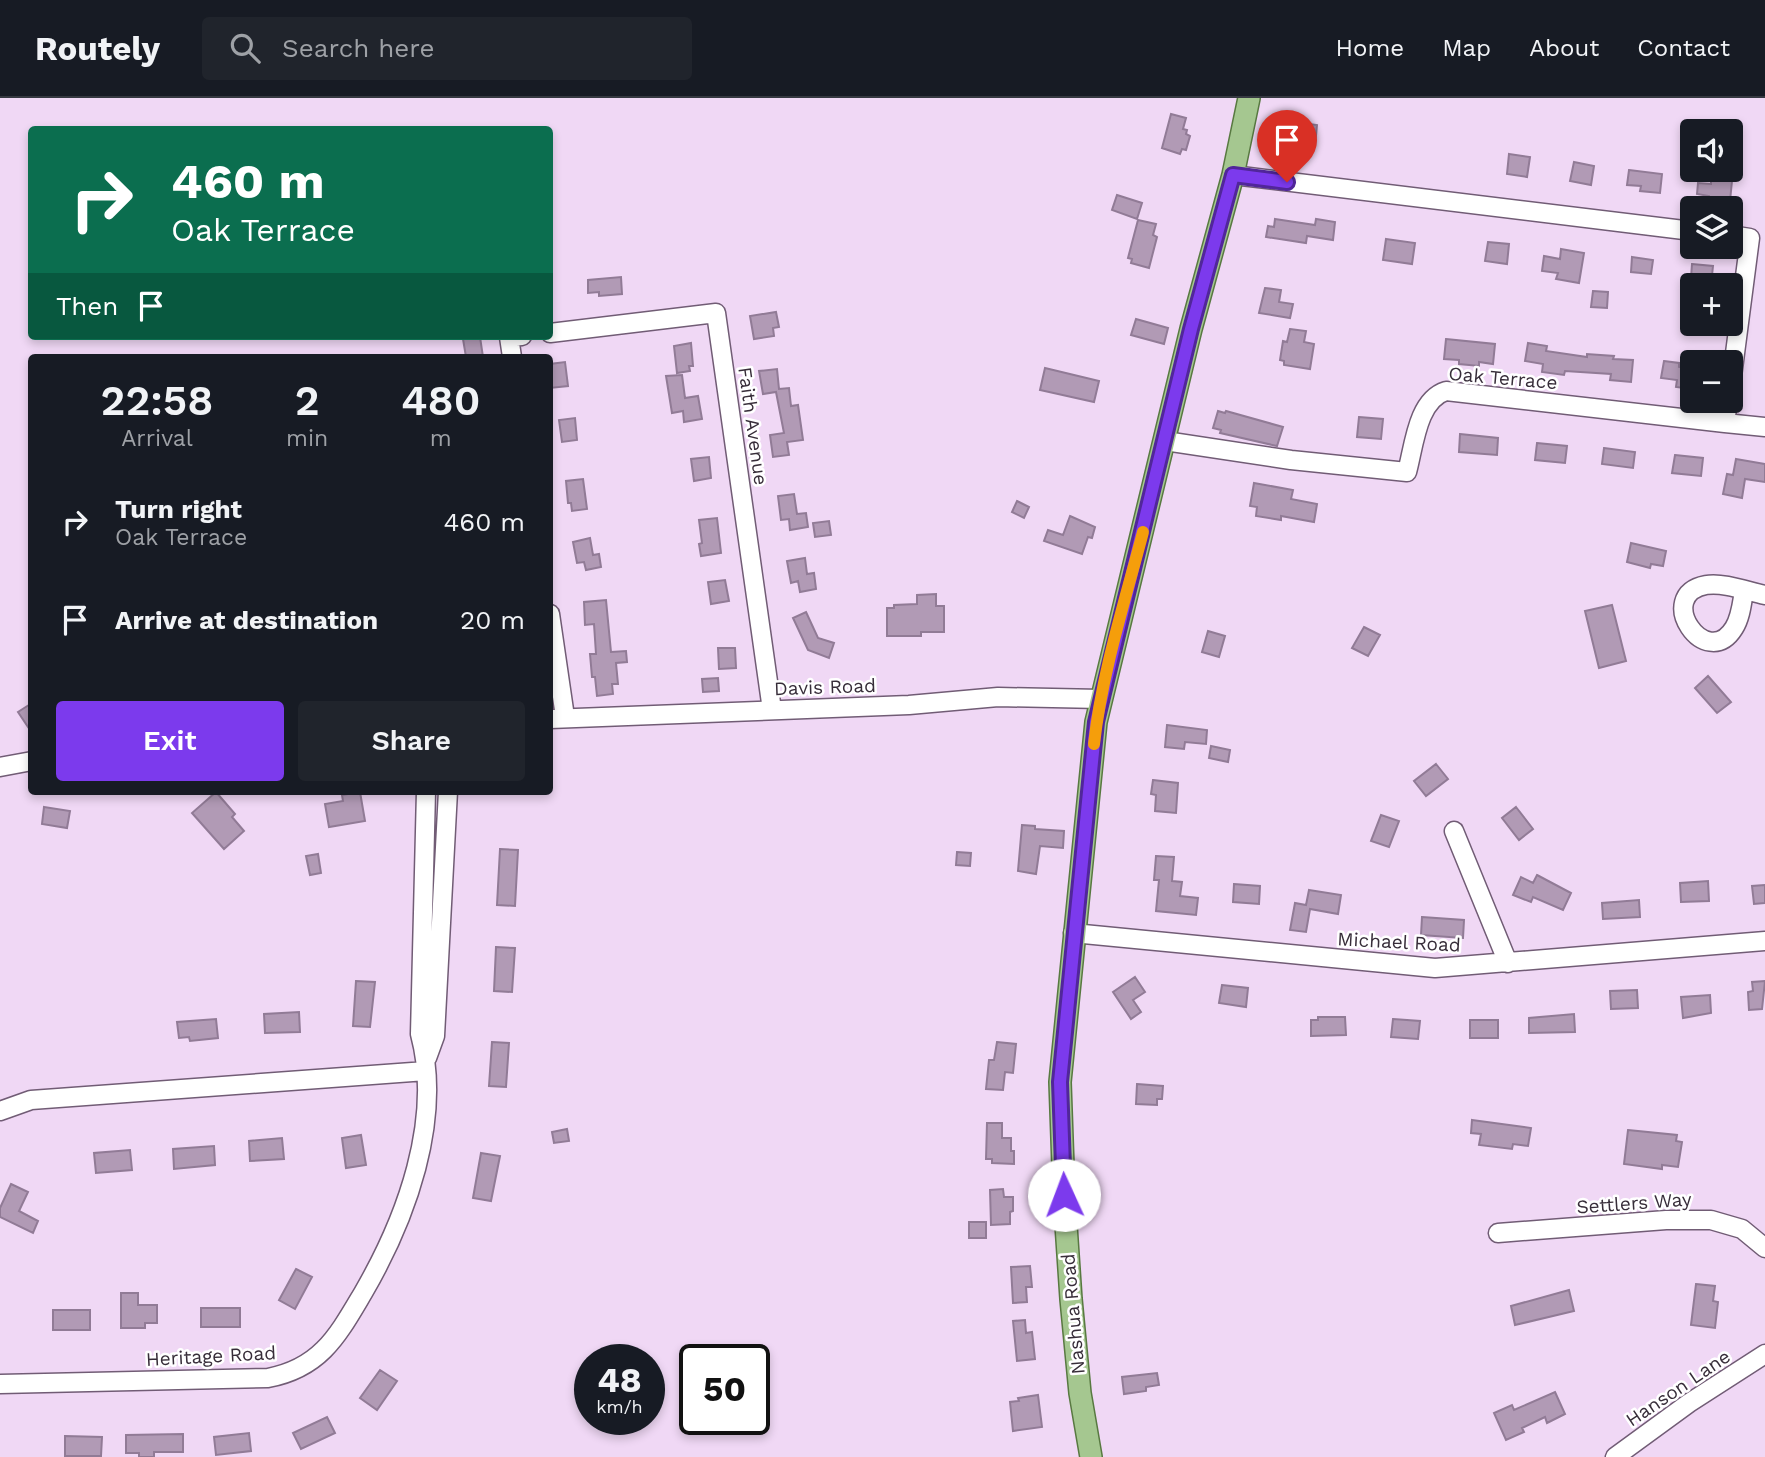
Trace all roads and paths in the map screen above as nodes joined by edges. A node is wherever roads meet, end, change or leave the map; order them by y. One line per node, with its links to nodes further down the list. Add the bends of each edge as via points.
1 (1249, 98): 2 (main road, Nashua Road)
2 (1233, 175): 3 (street); 10 (main road, Nashua Road)
3 (1680, 230)
4 (1743, 237): 6 (street, via 1751,238)
5 (553, 333): 15 (street, Faith Avenue, via 716,313)
6 (1736, 350)
7 (1727, 413): 8 (street)
8 (1726, 423): 9 (street, Oak Terrace); 10 (street, Oak Terrace, via 1446,391 1426,408 1407,472)
9 (1765, 428)
10 (1166, 441): 14 (main road, Nashua Road)
11 (1744, 591): 12 (street)
12 (1765, 594)
13 (553, 659): 16 (street)
14 (1101, 699): 15 (street, Davis Road, via 998,697); 24 (main road, Nashua Road)
15 (772, 710): 16 (street, Davis Road)
16 (557, 718)
17 (28, 762): 18 (street)
18 (0, 767)
19 (426, 795): 22 (street, Heritage Road)
20 (448, 795): 23 (street, Heritage Road)
21 (1454, 831): 26 (street)
22 (424, 888): 23 (street); 27 (street, Heritage Road)
23 (443, 890): 27 (street, Heritage Road)
24 (1073, 933): 26 (street, Michael Road, via 1418,968); 34 (main road, Nashua Road, via 1060,1082 1063,1170 1080,1393)
25 (1765, 941): 26 (street, Michael Road)
26 (1508, 963)
27 (430, 978): 28 (street, Heritage Road, via 435,1036)
28 (427, 1065): 29 (street, via 32,1100); 33 (street, Heritage Road, via 424,1124 398,1226 341,1330 313,1360 260,1379)
29 (0, 1111)
30 (1498, 1233): 31 (street, Settlers Way, via 1711,1220 1742,1230)
31 (1765, 1248)
32 (1765, 1354): 35 (street, Hanson Lane)
33 (0, 1384)
34 (1091, 1457)
35 (1615, 1457)

